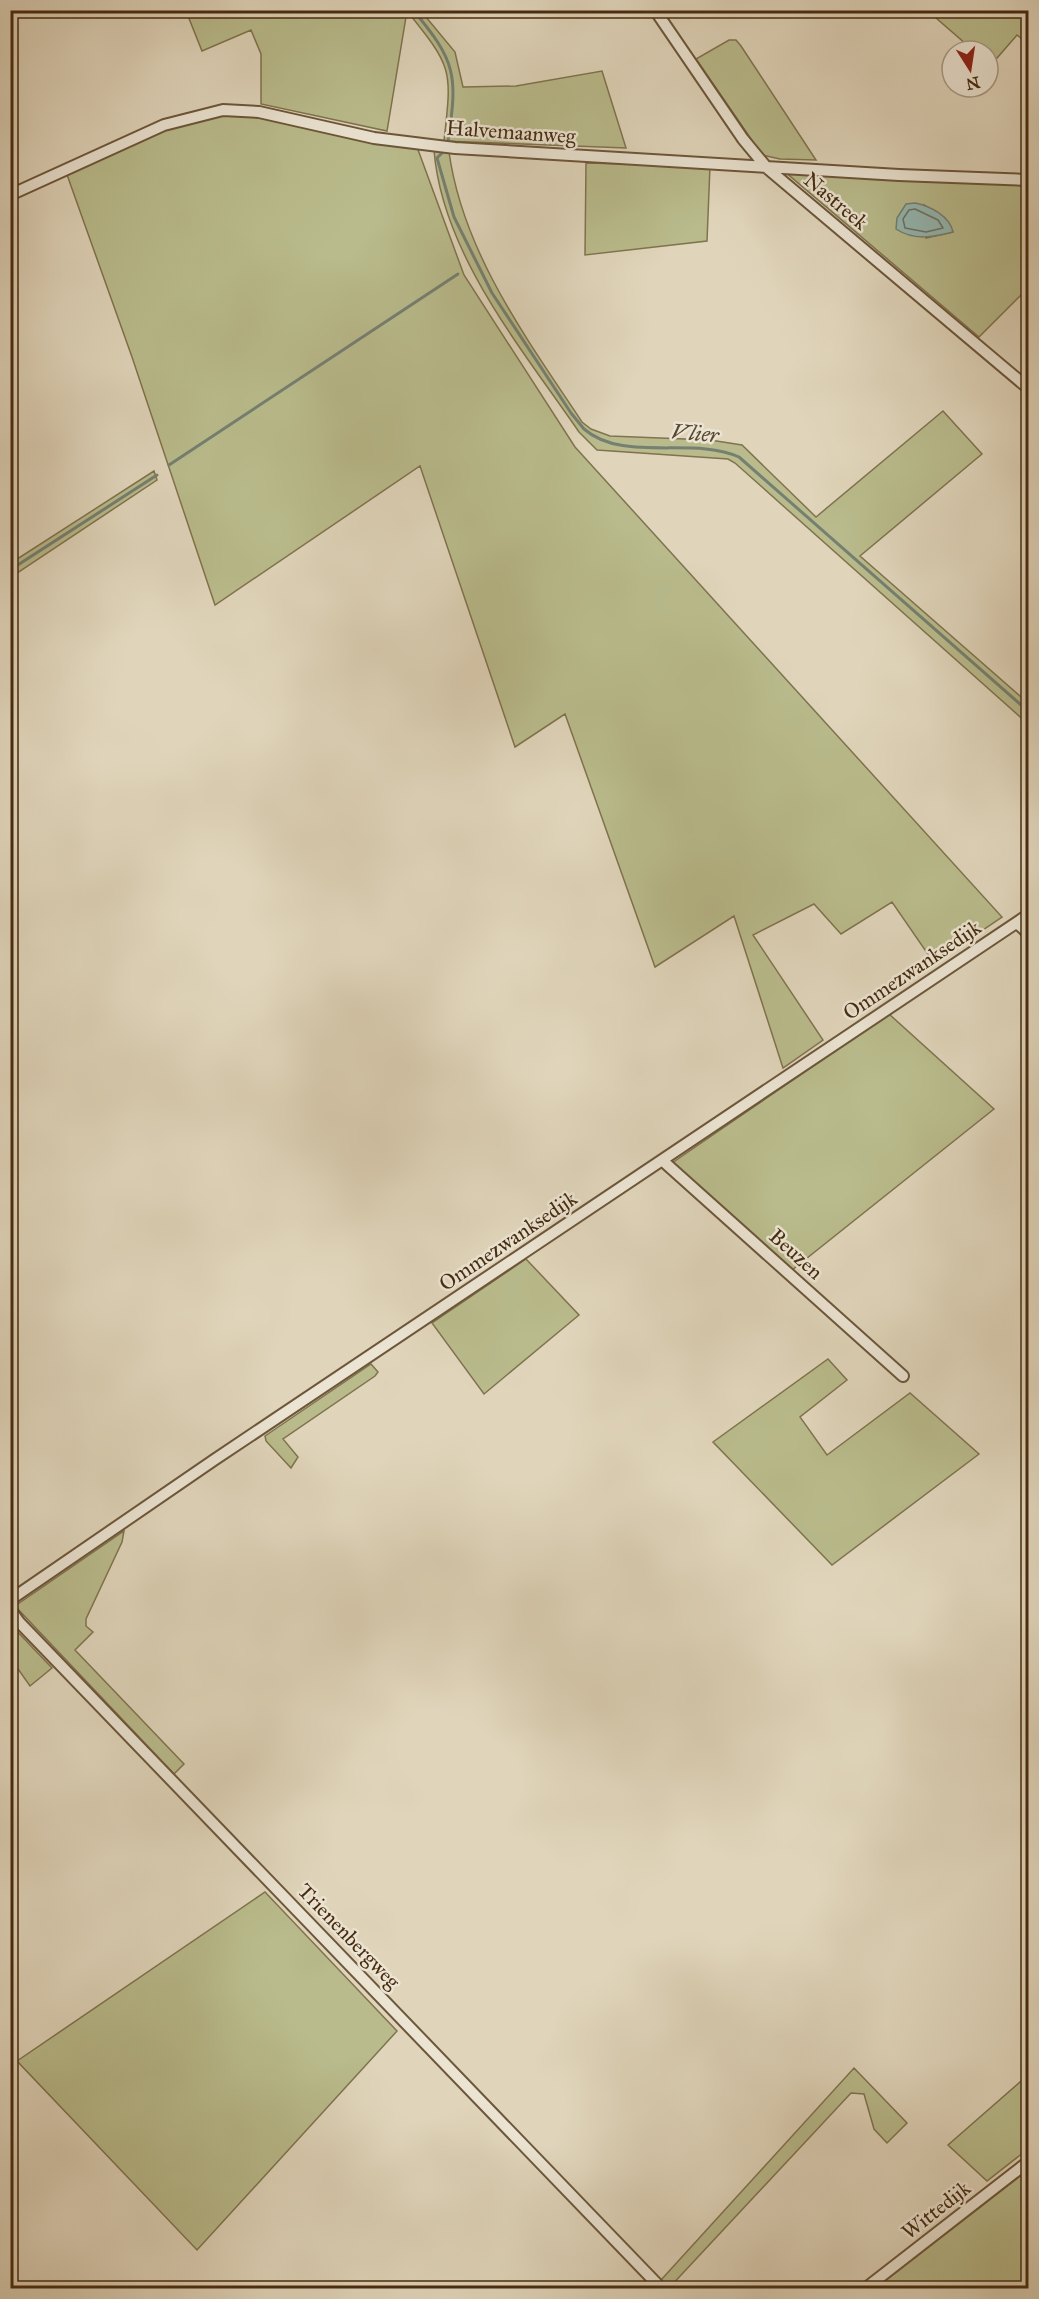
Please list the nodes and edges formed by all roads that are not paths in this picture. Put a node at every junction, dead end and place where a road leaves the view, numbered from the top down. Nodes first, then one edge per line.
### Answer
1 (656, 10) edge
2 (767, 168) junction
3 (1029, 180) edge
4 (10, 195) edge
5 (1029, 388) edge
6 (1029, 915) edge
7 (1017, 923) junction
8 (1029, 933) edge
9 (663, 1161) junction
10 (903, 1376) dead end
11 (10, 1600) edge
12 (10, 1609) edge
13 (1029, 2162) edge
14 (661, 2289) edge
15 (866, 2289) edge

1 - 2 street, Nastreek
2 - 3 street, Halvemaanweg
2 - 4 street, Halvemaanweg
2 - 5 street, Nastreek
6 - 7 street, Ommezwanksedijk
7 - 8 street
7 - 9 street, Ommezwanksedijk
9 - 10 street, Beuzen
9 - 11 street, Ommezwanksedijk
12 - 14 street, Trienenbergweg
13 - 15 street, Wittedijk

